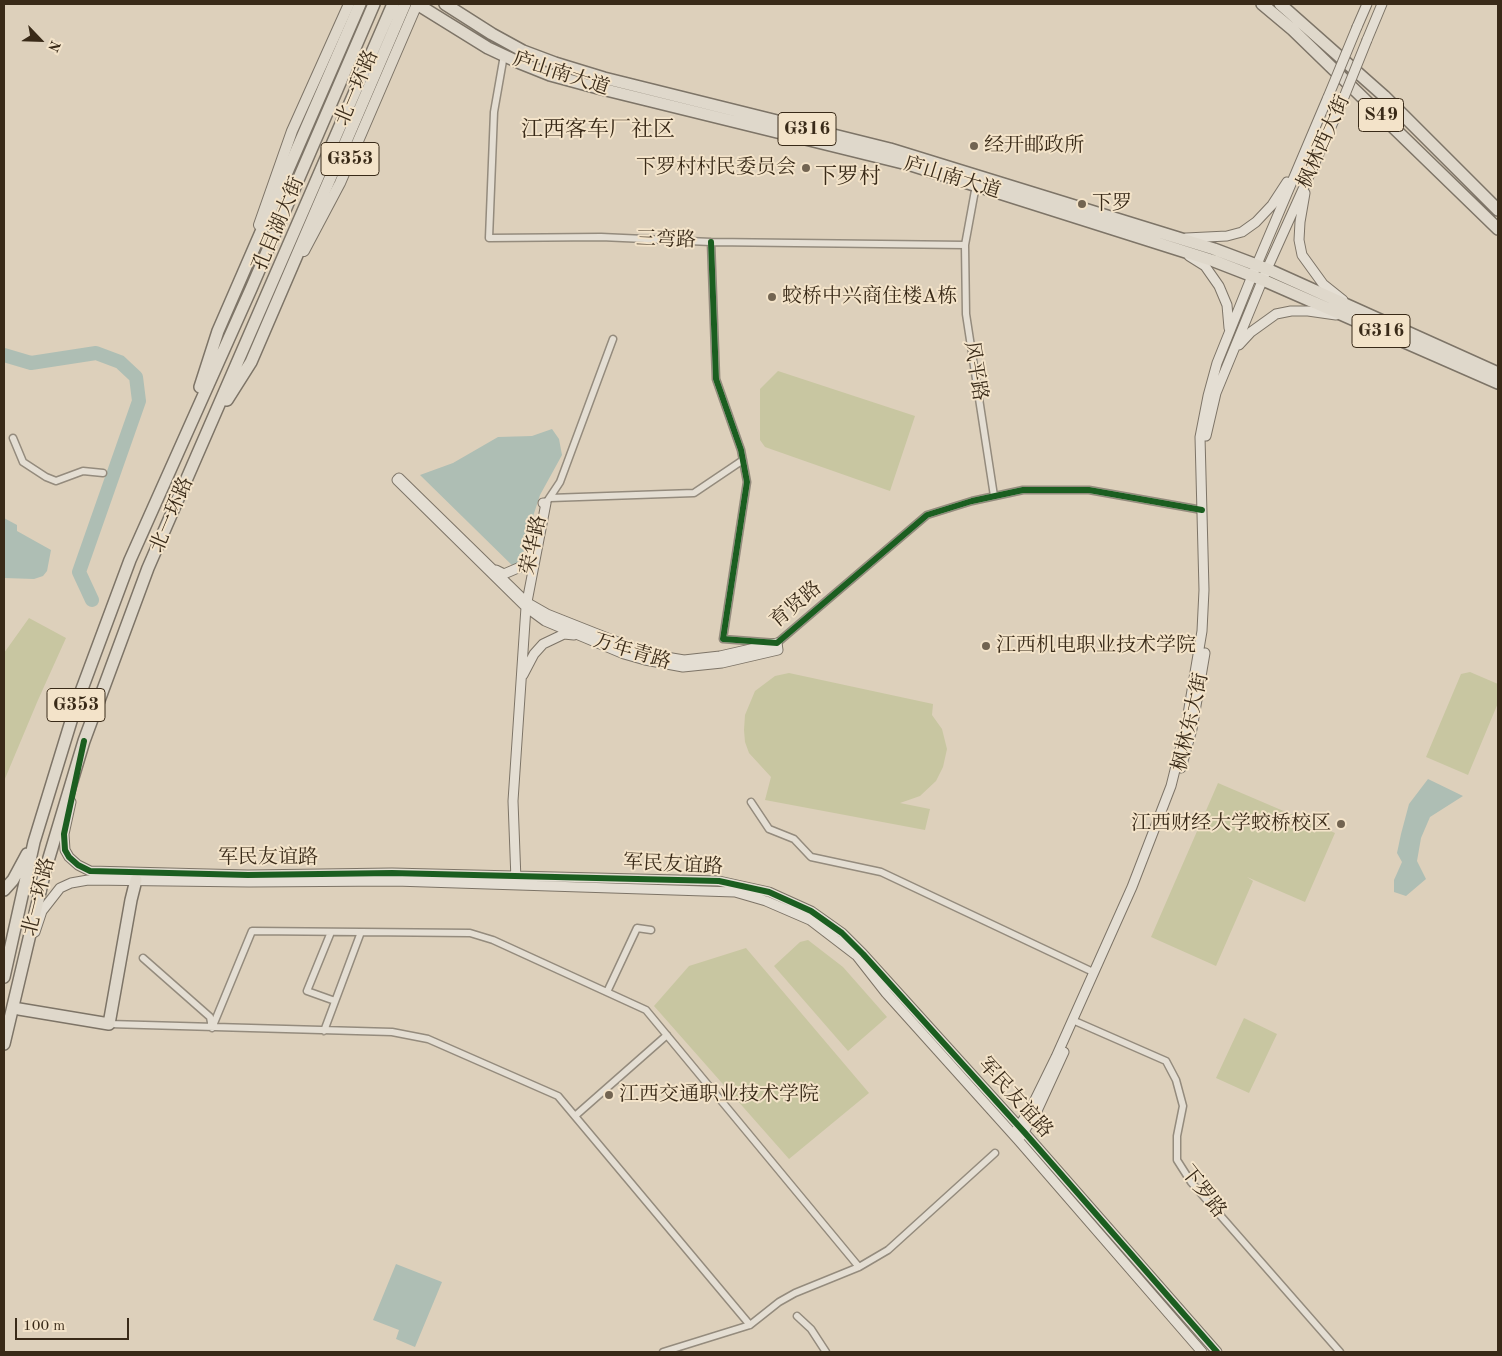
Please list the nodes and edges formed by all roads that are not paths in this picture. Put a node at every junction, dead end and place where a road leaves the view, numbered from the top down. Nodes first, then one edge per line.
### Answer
1 (349, 4) edge
2 (360, 4) edge
3 (374, 4) edge
4 (393, 4) edge
5 (405, 4) edge
6 (417, 4) edge
7 (445, 4) edge
8 (1262, 4) edge
9 (1280, 4) edge
10 (1367, 4) edge
11 (1382, 4) edge
12 (504, 55) junction
13 (356, 103) junction
14 (1305, 151) junction
15 (1308, 179) junction
16 (976, 185) junction
17 (1498, 210) edge
18 (1498, 229) edge
19 (711, 242) junction
20 (1177, 243) junction
21 (965, 245) junction
22 (1260, 272) junction
23 (240, 278) junction
24 (273, 310) junction
25 (1349, 312) junction
26 (1229, 332) junction
27 (614, 339) dead end
28 (1234, 351) junction
29 (1498, 373) edge
30 (1498, 382) edge
31 (208, 431) junction
32 (13, 438) dead end
33 (182, 444) junction
34 (743, 460) junction
35 (103, 473) dead end
36 (994, 496) junction
37 (548, 501) junction
38 (1202, 510) junction
39 (533, 550) junction
40 (491, 568) junction
41 (524, 603) junction
42 (579, 635) junction
43 (778, 643) junction
44 (521, 679) junction
45 (84, 740) junction
46 (751, 802) dead end
47 (34, 842) junction
48 (138, 876) junction
49 (514, 880) junction
50 (4, 890) edge
51 (650, 930) dead end
52 (331, 932) junction
53 (361, 932) junction
54 (143, 958) dead end
55 (1093, 972) junction
56 (4, 977) edge
57 (17, 987) junction
58 (607, 992) junction
59 (335, 1001) junction
60 (19, 1009) dead end
61 (1077, 1022) junction
62 (109, 1024) junction
63 (212, 1028) junction
64 (324, 1031) junction
65 (667, 1035) junction
66 (4, 1044) edge
67 (575, 1116) junction
68 (1021, 1129) junction
69 (1016, 1138) junction
70 (996, 1153) dead end
71 (859, 1267) junction
72 (797, 1316) dead end
73 (750, 1324) junction
74 (663, 1352) edge
75 (826, 1352) edge
76 (1202, 1352) edge
77 (1217, 1352) edge
78 (1340, 1352) edge

1 - 23 main road, G353
2 - 23 highway
3 - 33 highway, 孔目湖大街
4 - 13 highway, 北一环路
5 - 13 highway
6 - 12 highway, 庐山南大道 / G316
6 - 24 main road, G353
7 - 20 highway, 庐山南大道 / G316
8 - 18 highway, S49
9 - 17 highway, S49
10 - 14 street, 枫林西大街, bridge
11 - 15 street, 枫林西大街, bridge
12 - 16 highway, 庐山南大道 / G316
12 - 19 street, 三弯路
13 - 24 highway
13 - 31 highway, 北一环路
14 - 20 street
14 - 22 street, 枫林西大街
15 - 22 street, 枫林西大街
15 - 25 street
16 - 20 highway, 庐山南大道 / G316
16 - 21 street
19 - 21 street, 三弯路
19 - 34 street, 育贤路
20 - 22 highway, 庐山南大道 / G316
20 - 26 street
21 - 36 street, 风平路
22 - 25 highway, G316
22 - 26 street, 枫林东大街
22 - 28 street, 枫林东大街
23 - 33 highway, G353
24 - 31 highway, G353
25 - 28 street
25 - 29 highway, G316
25 - 30 highway, G316
26 - 38 street, 枫林东大街
27 - 37 street
28 - 61 street, 枫林东大街
31 - 45 highway, 北一环路 / G353
32 - 35 street
33 - 47 highway, 北一环路 / G353
34 - 37 street
34 - 43 street, 育贤路
36 - 38 street, 育贤路
36 - 43 street, 育贤路
37 - 39 street, 荣华路
37 - 41 street, 荣华路
38 - 55 street, 枫林东大街
39 - 40 street
39 - 41 street, 荣华路
40 - 41 street, 万年青路
40 - 41 street, 万年青路
41 - 42 street, 万年青路
41 - 43 street, 万年青路
41 - 44 street, 荣华路
41 - 49 street, 荣华路
42 - 43 street, 万年青路
42 - 44 street
44 - 49 street, 荣华路
45 - 48 street
45 - 57 highway, 北一环路 / G353
46 - 55 street
47 - 50 highway
47 - 56 highway, 北一环路 / G353
48 - 49 street, 军民友谊路
48 - 57 street
48 - 62 highway
49 - 68 street, 军民友谊路
49 - 69 street, 军民友谊路
51 - 58 street
52 - 53 street
52 - 59 street
52 - 63 street
53 - 58 street
53 - 59 street
54 - 63 street
55 - 68 street, 枫林东大街
57 - 66 highway, 北一环路 / G353
58 - 65 street
59 - 64 street
60 - 62 highway
61 - 68 street, 枫林东大街
61 - 78 street, 下罗路
62 - 63 street
63 - 64 street
64 - 67 street
65 - 67 street
65 - 71 street
67 - 73 street
68 - 69 street, 枫林东大街
68 - 77 street, 军民友谊路
69 - 76 street, 军民友谊路
70 - 71 street
71 - 73 street
72 - 75 street
73 - 74 street

